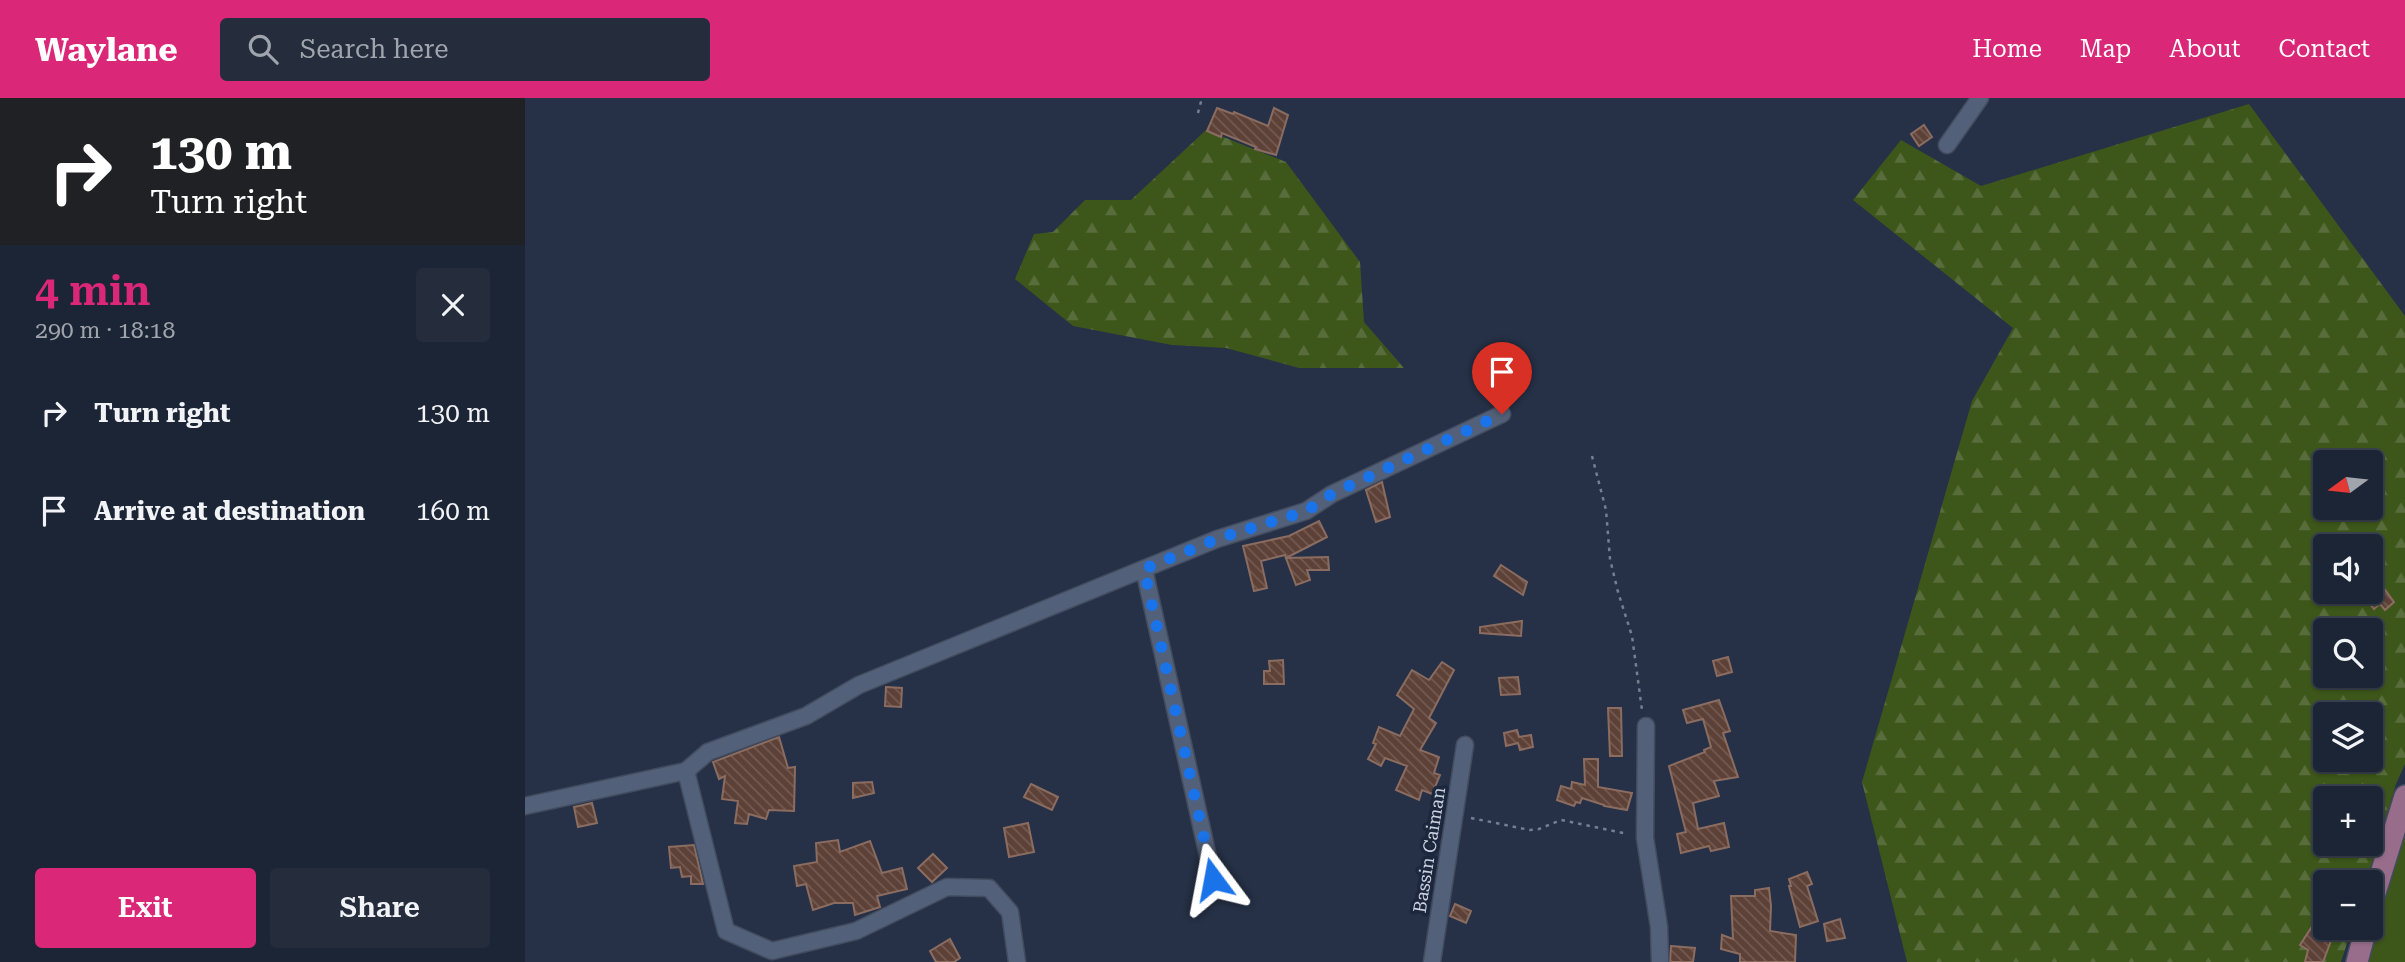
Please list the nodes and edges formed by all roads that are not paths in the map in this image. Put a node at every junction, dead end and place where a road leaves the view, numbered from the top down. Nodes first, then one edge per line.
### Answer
1 (1980, 98) edge
2 (1947, 145) dead end
3 (1502, 414) dead end
4 (1144, 569) junction
5 (1646, 726) road end
6 (1465, 745) dead end
7 (686, 771) junction
8 (2405, 796) edge
9 (525, 806) edge
10 (2382, 870) edge
11 (1213, 879) dead end
12 (2363, 940) edge
13 (1017, 962) edge
14 (1432, 962) edge
15 (1660, 962) edge
16 (2357, 962) edge

1 - 2 street
3 - 4 street
4 - 7 street
4 - 11 street
5 - 15 street
6 - 14 street, Bassin Caiman
7 - 9 street
7 - 13 street
8 - 10 main road
12 - 16 main road

